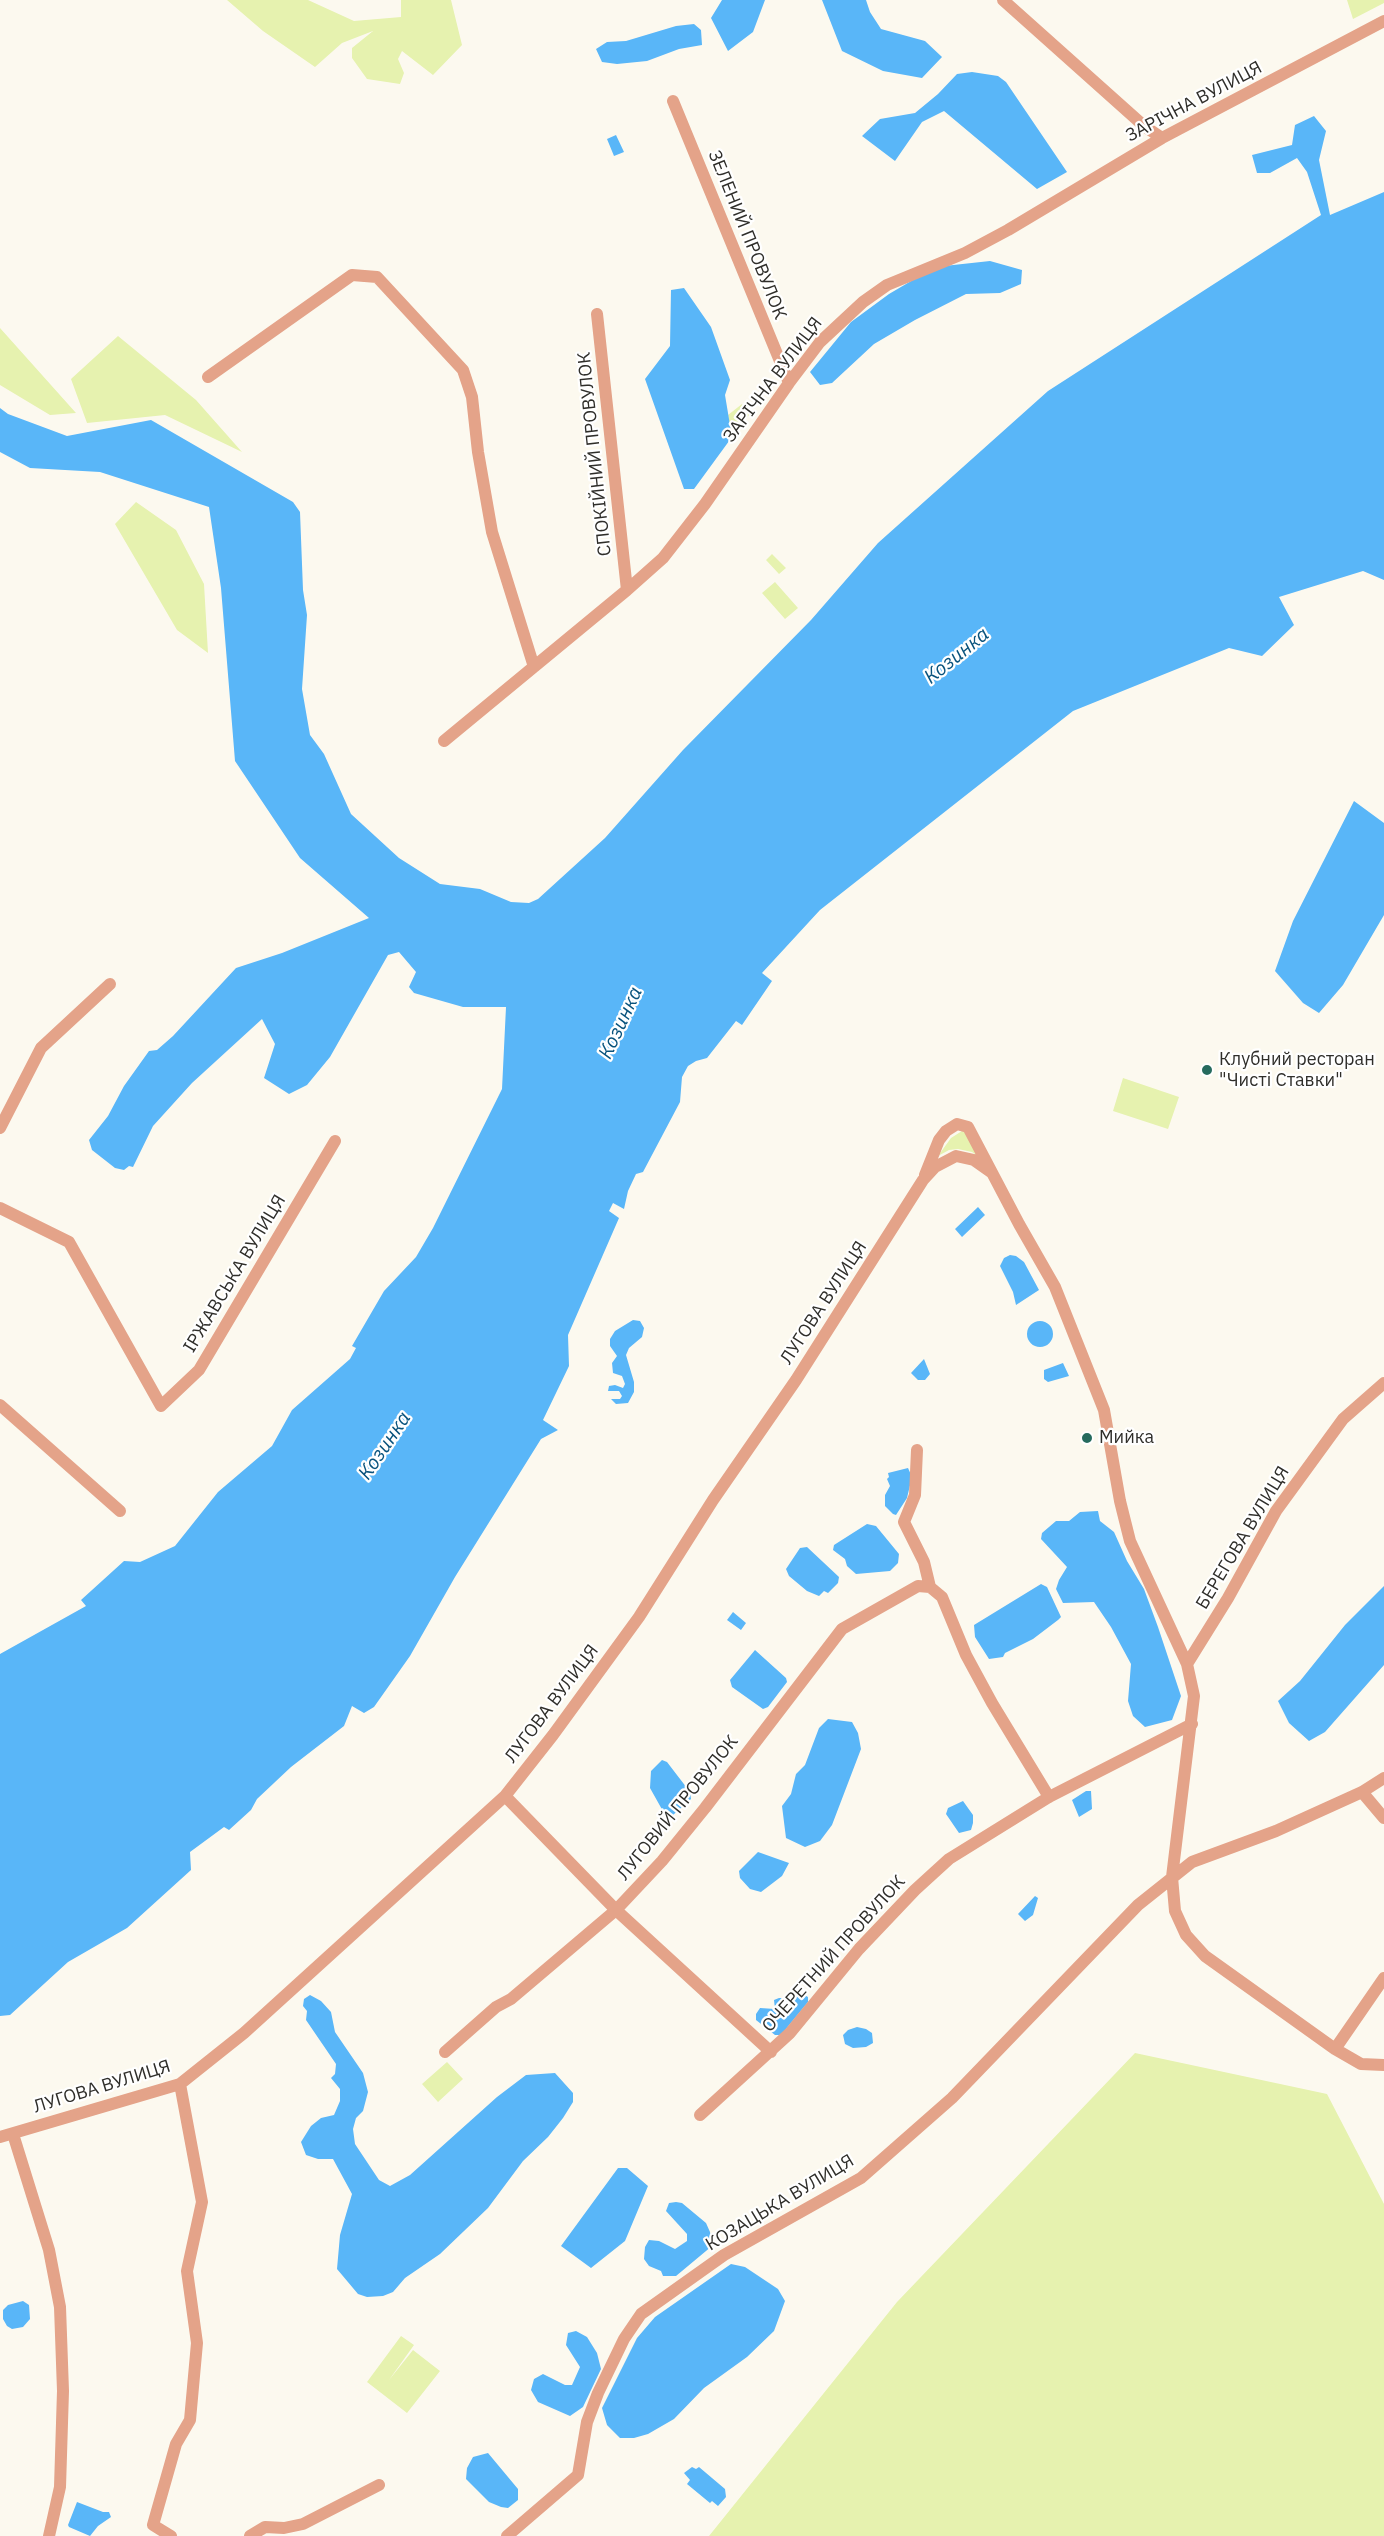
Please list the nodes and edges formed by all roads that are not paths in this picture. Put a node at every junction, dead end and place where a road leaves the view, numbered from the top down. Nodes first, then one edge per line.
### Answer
1 (1003, 0) edge
2 (1384, 21) edge
3 (673, 101) dead end
4 (1162, 138) junction
5 (597, 314) dead end
6 (208, 377) dead end
7 (789, 383) junction
8 (627, 590) junction
9 (534, 668) junction
10 (444, 741) dead end
11 (110, 984) dead end
12 (0, 1128) edge
13 (335, 1141) dead end
14 (991, 1172) junction
15 (923, 1180) junction
16 (0, 1208) edge
17 (1384, 1383) edge
18 (0, 1405) edge
19 (916, 1450) dead end
20 (120, 1511) dead end
21 (930, 1587) junction
22 (1187, 1664) junction
23 (1192, 1724) junction
24 (1384, 1778) edge
25 (1362, 1792) junction
26 (504, 1796) junction
27 (1049, 1797) junction
28 (1384, 1818) edge
29 (1172, 1877) junction
30 (616, 1910) junction
31 (1384, 1978) edge
32 (1335, 2049) junction
33 (445, 2052) dead end
34 (771, 2052) junction
35 (1384, 2065) edge
36 (180, 2084) junction
37 (700, 2115) dead end
38 (13, 2134) junction
39 (0, 2137) edge
40 (379, 2485) dead end
41 (151, 2530) edge
42 (49, 2536) edge
43 (171, 2536) edge
44 (250, 2536) edge
45 (507, 2536) edge

1 - 4 street
2 - 4 street, ЗАРІЧНА ВУЛИЦЯ
3 - 7 street, ЗЕЛЕНИЙ ПРОВУЛОК
4 - 7 street, ЗАРІЧНА ВУЛИЦЯ
5 - 8 street, СПОКІЙНИЙ ПРОВУЛОК
6 - 9 street
7 - 8 street, ЗАРІЧНА ВУЛИЦЯ
8 - 9 street, ЗАРІЧНА ВУЛИЦЯ
9 - 10 street, ЗАРІЧНА ВУЛИЦЯ
11 - 12 street
13 - 16 street, ІРЖАВСЬКА ВУЛИЦЯ
14 - 15 street, ЛУГОВА ВУЛИЦЯ
14 - 15 street
14 - 22 street
15 - 26 street, ЛУГОВА ВУЛИЦЯ
17 - 22 street, БЕРЕГОВА ВУЛИЦЯ
18 - 20 street
19 - 21 street
21 - 27 street
21 - 30 street, ЛУГОВИЙ ПРОВУЛОК
22 - 23 street
23 - 27 street, ОЧЕРЕТНИЙ ПРОВУЛОК
23 - 29 street
24 - 25 street, КОЗАЦЬКА ВУЛИЦЯ
25 - 28 street
25 - 29 street, КОЗАЦЬКА ВУЛИЦЯ
26 - 30 street
26 - 36 street, ЛУГОВА ВУЛИЦЯ
27 - 34 street, ОЧЕРЕТНИЙ ПРОВУЛОК
29 - 32 street
29 - 45 street, КОЗАЦЬКА ВУЛИЦЯ
30 - 33 street, ЛУГОВИЙ ПРОВУЛОК
30 - 34 street
31 - 32 street
32 - 35 street
34 - 37 street, ОЧЕРЕТНИЙ ПРОВУЛОК
36 - 38 street, ЛУГОВА ВУЛИЦЯ
36 - 41 street
38 - 39 street, ЛУГОВА ВУЛИЦЯ
38 - 42 street
40 - 44 street
41 - 43 street

